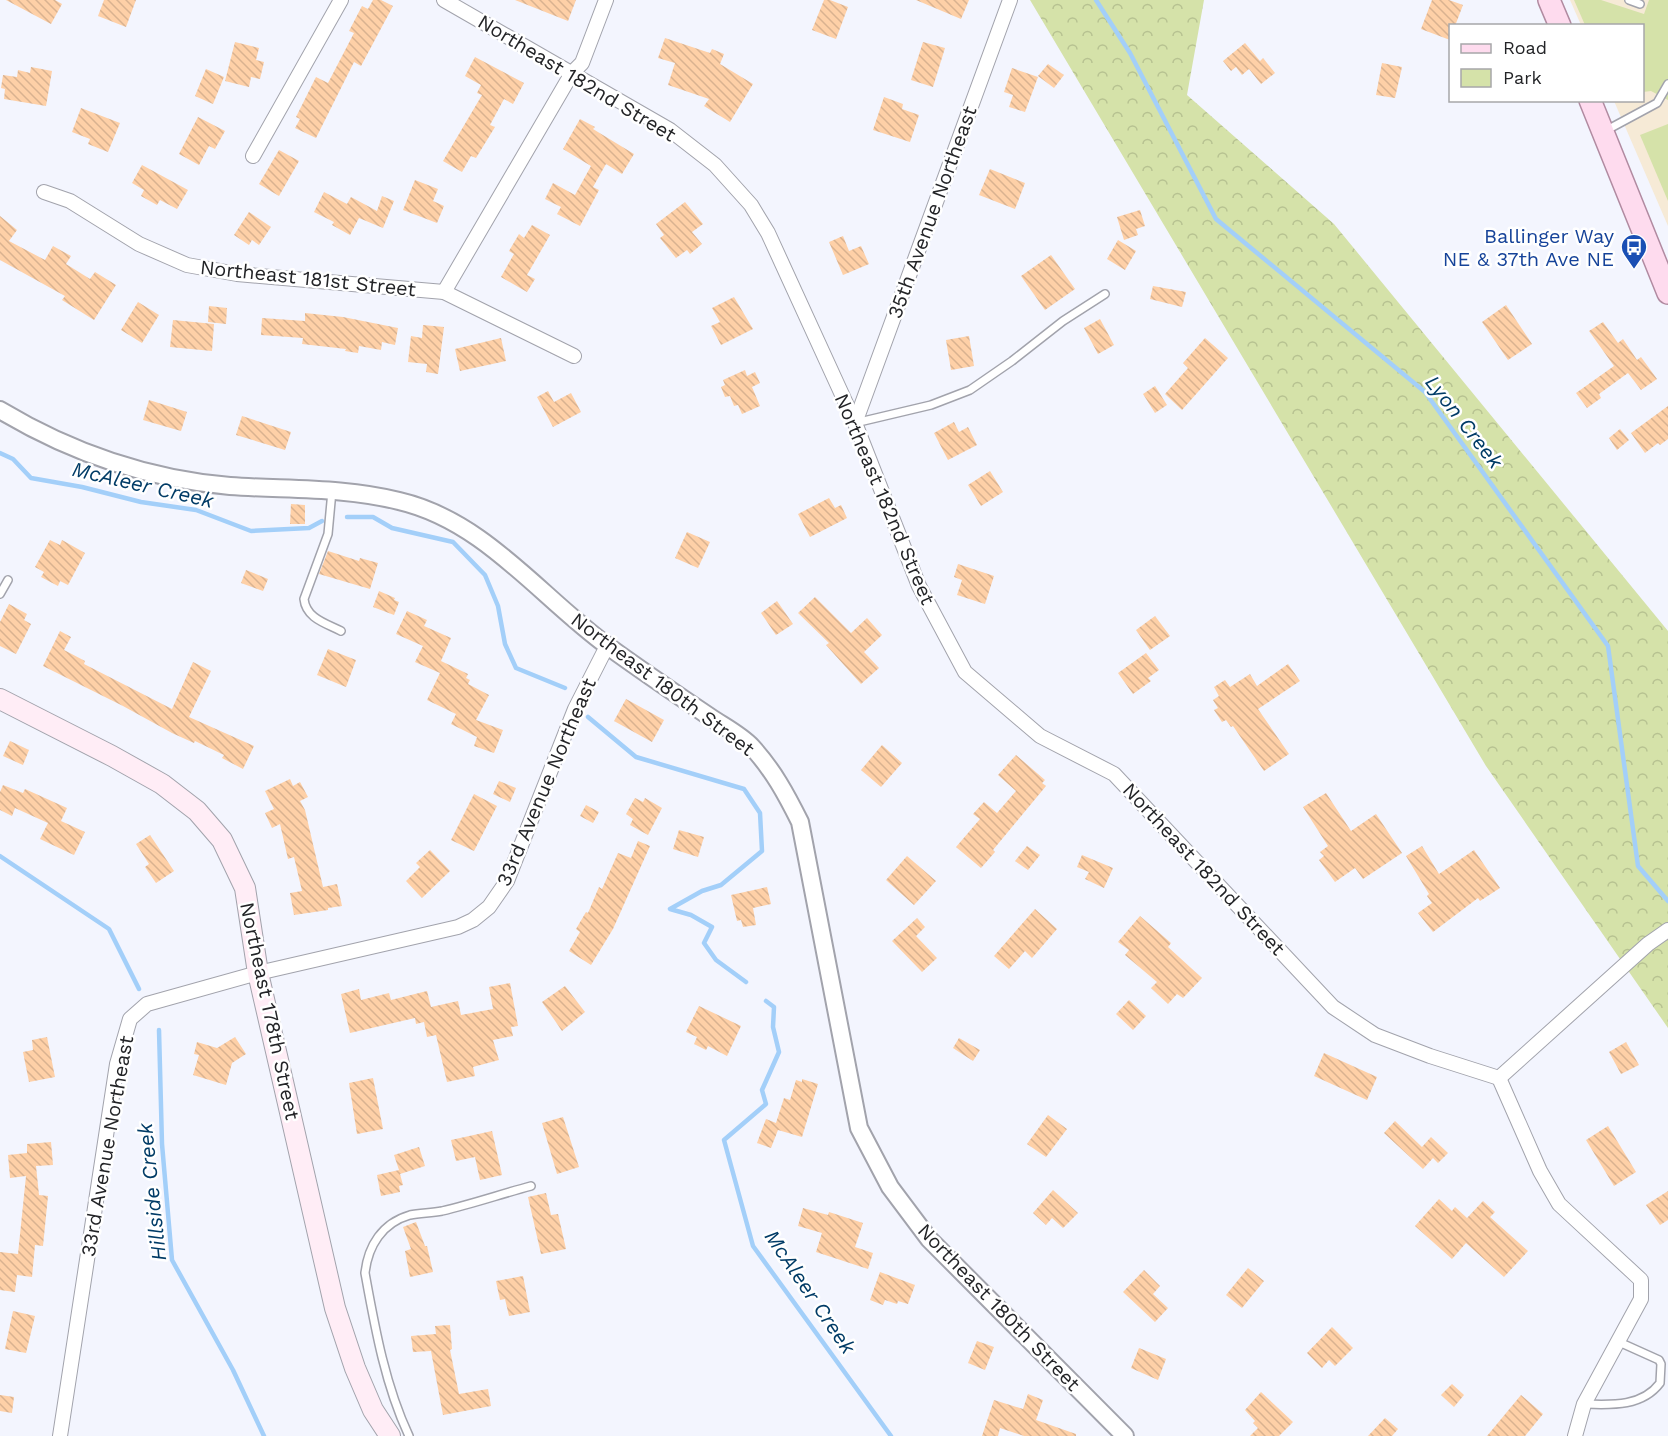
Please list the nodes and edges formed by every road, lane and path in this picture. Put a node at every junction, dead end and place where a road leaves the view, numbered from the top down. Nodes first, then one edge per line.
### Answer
1 (341, 0) edge
2 (444, 0) edge
3 (606, 0) edge
4 (1549, 0) edge
5 (1629, 0) edge
6 (1005, 2) edge
7 (1640, 4) dead end
8 (1559, 24) edge
9 (572, 73) junction
10 (1668, 84) edge
11 (1591, 102) edge
12 (1603, 132) junction
13 (253, 156) dead end
14 (44, 192) dead end
15 (444, 292) junction
16 (1668, 293) edge
17 (1105, 294) dead end
18 (574, 356) dead end
19 (0, 410) edge
20 (855, 423) junction
21 (332, 491) junction
22 (8, 580) dead end
23 (0, 594) edge
24 (341, 631) dead end
25 (607, 646) junction
26 (0, 699) edge
27 (1668, 930) edge
28 (258, 973) junction
29 (1499, 1078) junction
30 (531, 1186) dead end
31 (1619, 1342) junction
32 (1584, 1404) junction
33 (60, 1436) edge
34 (390, 1436) edge
35 (409, 1436) edge
36 (1125, 1436) edge
37 (1575, 1436) edge

1 - 13 street
2 - 9 street, Northeast 182nd Street
3 - 9 street
4 - 8 main road
5 - 7 lane
6 - 20 street, 35th Avenue Northeast
9 - 15 street
9 - 20 street, Northeast 182nd Street
10 - 12 lane
11 - 12 main road
12 - 16 main road
14 - 15 street, Northeast 181st Street
15 - 18 street, Northeast 181st Street
17 - 20 lane
19 - 21 street, Northeast 180th Street
20 - 29 street, Northeast 182nd Street
21 - 24 lane
21 - 25 street, Northeast 180th Street
22 - 23 lane
25 - 28 street, 33rd Avenue Northeast
25 - 36 street, Northeast 180th Street
26 - 28 main road, Northeast 178th Street
27 - 29 street
28 - 33 street, 33rd Avenue Northeast
28 - 34 main road, Northeast 178th Street
29 - 31 street
30 - 35 lane
31 - 32 street
31 - 32 lane
32 - 37 street

